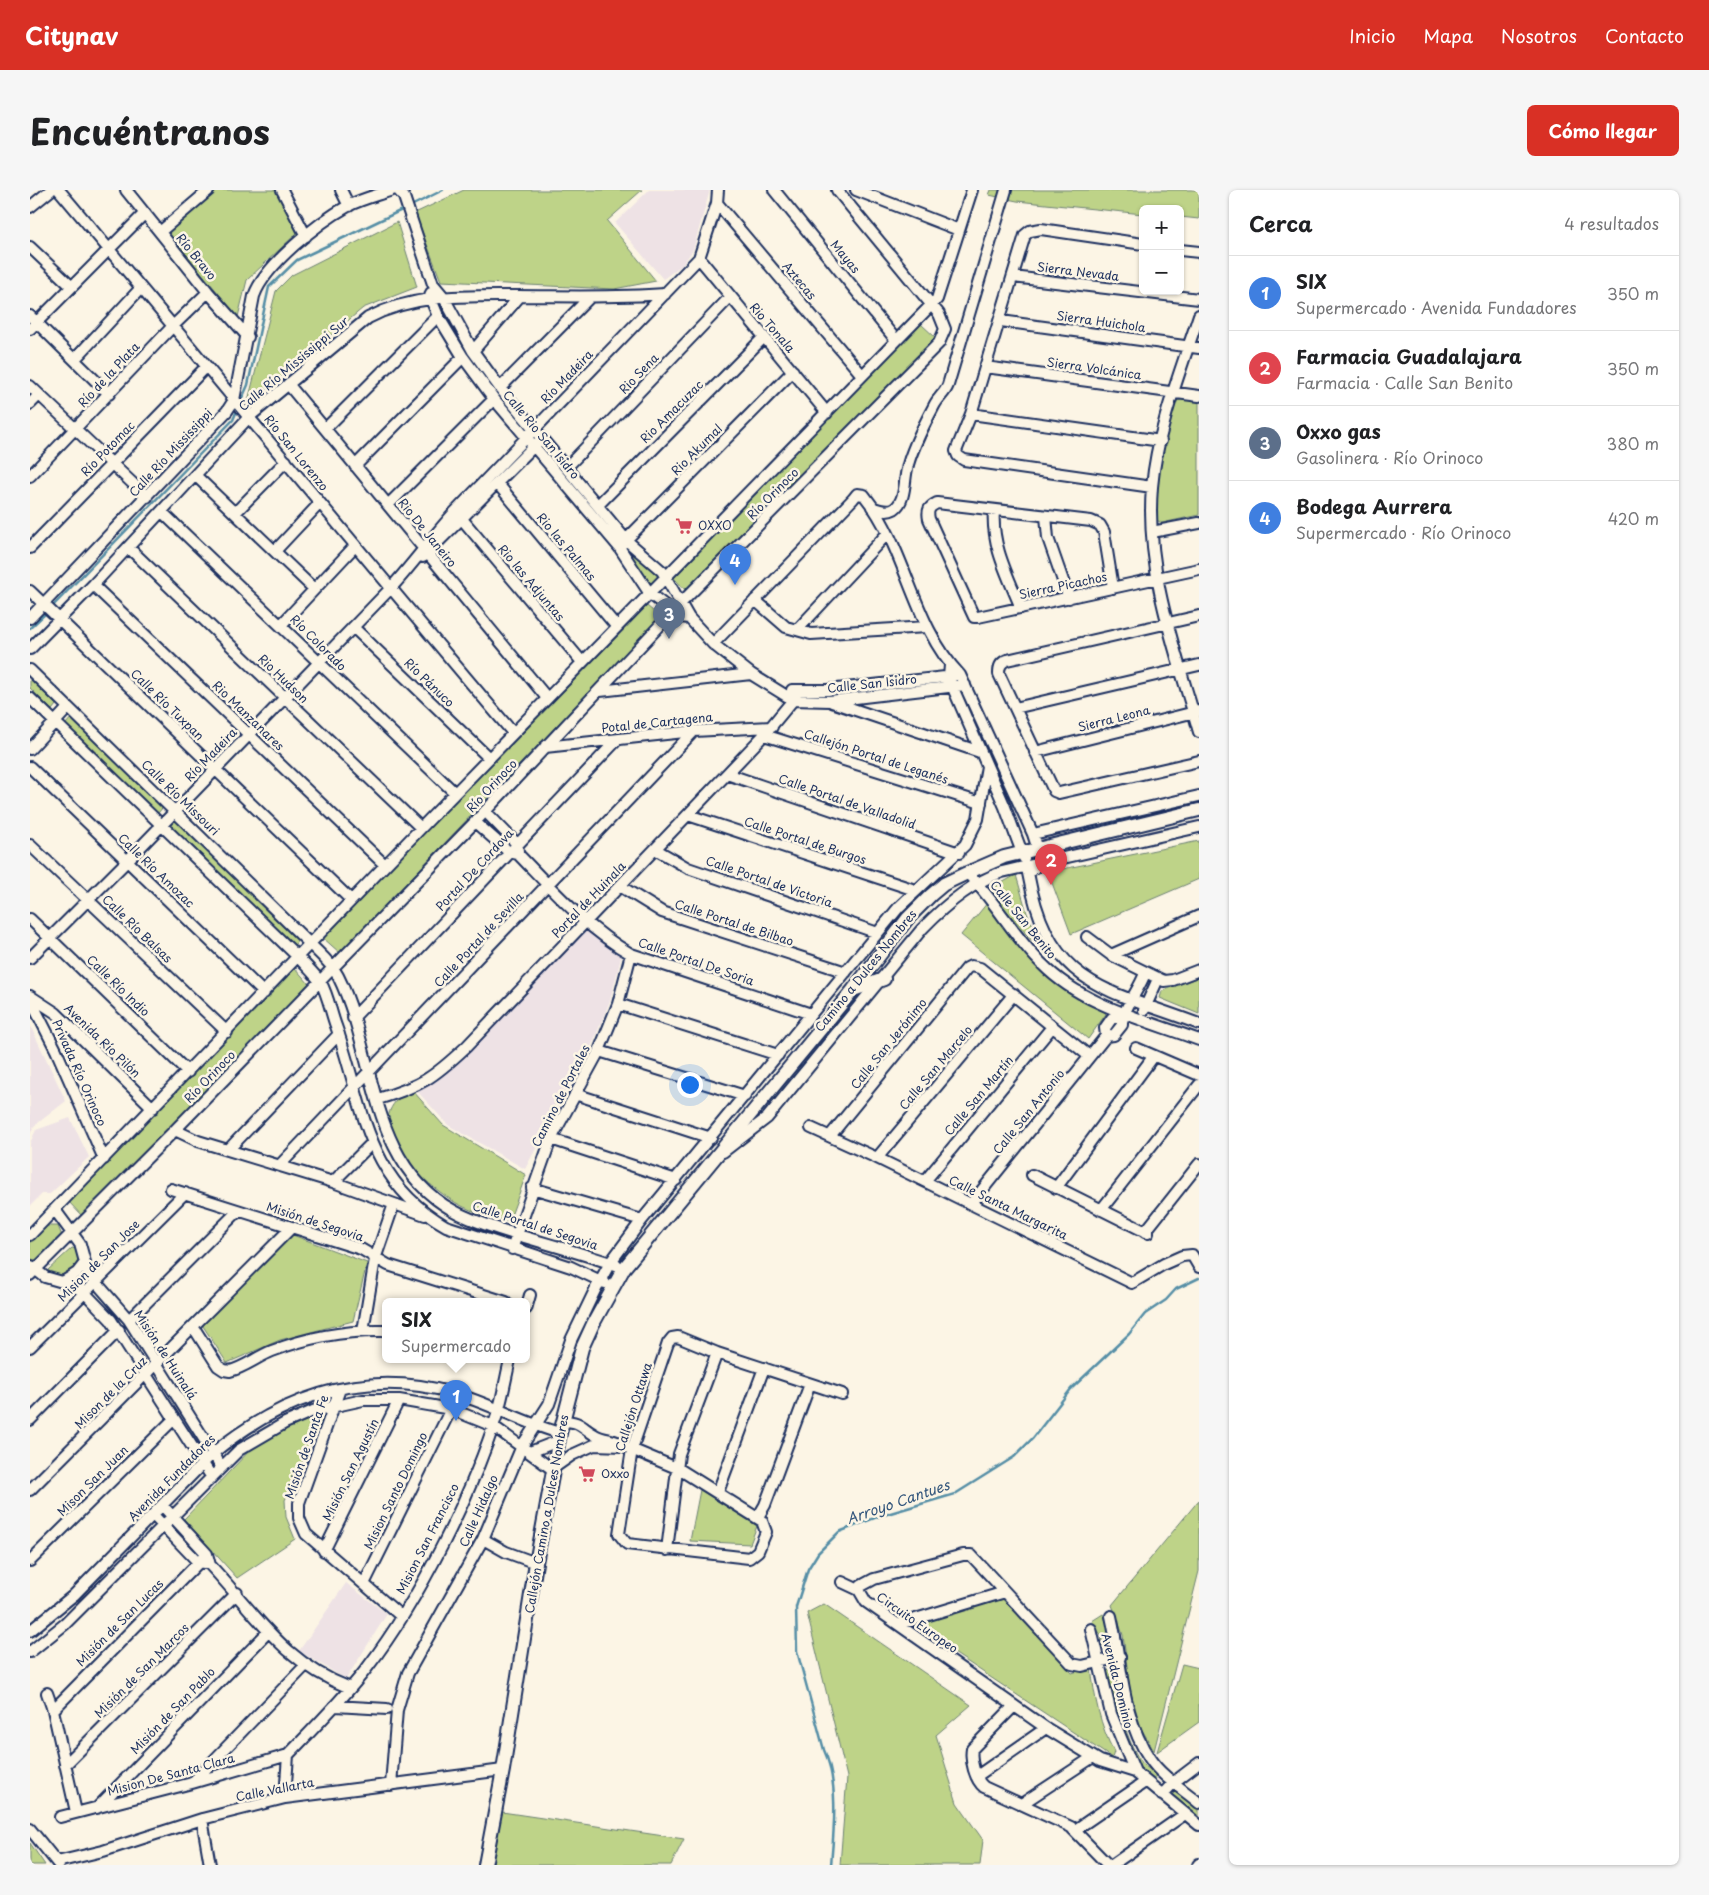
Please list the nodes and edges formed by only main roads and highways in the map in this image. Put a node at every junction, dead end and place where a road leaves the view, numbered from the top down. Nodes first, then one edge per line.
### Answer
1 (1199, 810) edge
2 (884, 978) road end
3 (853, 990) junction
4 (624, 1268) joint
5 (485, 1865) edge

1 - 3 main road, Camino a Dulces Nombres
2 - 3 main road
3 - 4 main road, Camino a Dulces Nombres
4 - 5 main road, Callejón Camino a Dulces Nombres

